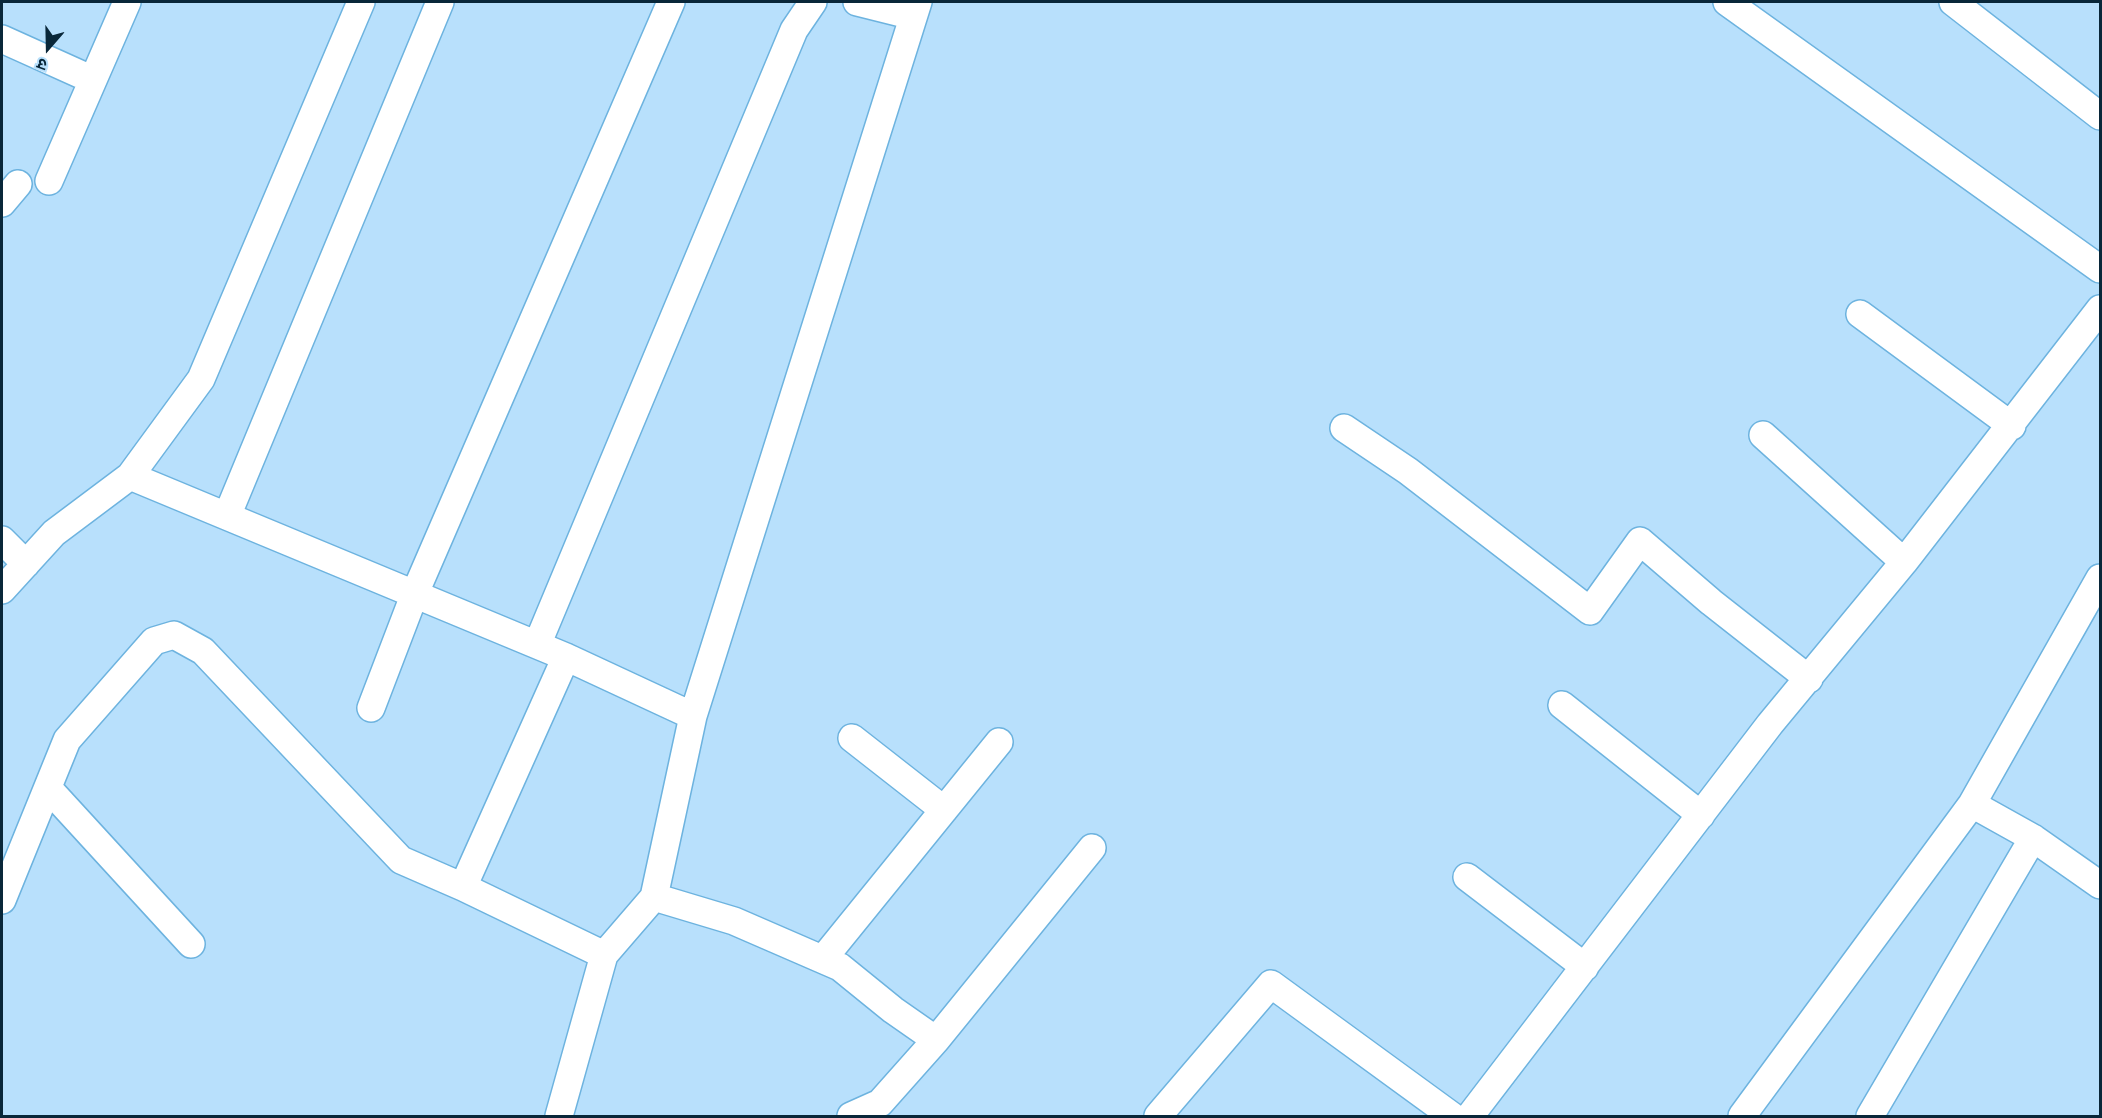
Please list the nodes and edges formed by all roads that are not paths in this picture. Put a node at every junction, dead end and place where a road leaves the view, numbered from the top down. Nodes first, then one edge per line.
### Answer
1 (127, 2) edge
2 (361, 2) edge
3 (440, 2) edge
4 (671, 2) edge
5 (813, 2) edge
6 (856, 2) edge
7 (1727, 2) edge
8 (1953, 2) edge
9 (916, 9) edge
10 (2, 39) edge
11 (93, 80) junction
12 (2100, 116) edge
13 (48, 181) dead end
14 (2100, 269) edge
15 (2100, 309) edge
16 (1860, 314) dead end
17 (2012, 426) junction
18 (1344, 428) dead end
19 (1764, 435) dead end
20 (130, 476) junction
21 (227, 516) junction
22 (2, 540) edge
23 (1905, 562) junction
24 (26, 564) junction
25 (2100, 578) edge
26 (2, 590) edge
27 (415, 593) junction
28 (537, 645) junction
29 (566, 657) junction
30 (1809, 679) junction
31 (1562, 705) dead end
32 (371, 708) dead end
33 (693, 716) junction
34 (852, 738) dead end
35 (999, 742) dead end
36 (48, 788) junction
37 (1972, 804) junction
38 (944, 810) junction
39 (1701, 815) junction
40 (2033, 838) junction
41 (1092, 848) dead end
42 (1467, 877) dead end
43 (2100, 885) edge
44 (463, 887) junction
45 (654, 897) junction
46 (2, 900) edge
47 (191, 944) dead end
48 (604, 955) junction
49 (823, 959) junction
50 (1585, 967) junction
51 (936, 1040) junction
52 (559, 1116) edge
53 (851, 1116) edge
54 (1158, 1116) edge
55 (1452, 1116) edge
56 (1470, 1116) edge
57 (1742, 1116) edge
58 (1870, 1116) edge

1 - 11 street
2 - 20 street
3 - 21 street
4 - 27 street
5 - 28 street
6 - 9 street
7 - 14 street
8 - 12 street
9 - 33 street
10 - 11 street
11 - 13 street
15 - 17 street
16 - 17 street
17 - 23 street
18 - 30 street
19 - 23 street
20 - 21 street
20 - 24 street
21 - 27 street
22 - 24 street
23 - 30 street
24 - 26 street
25 - 37 street
27 - 28 street
27 - 32 street
28 - 29 street
29 - 33 street
29 - 44 street
30 - 39 street
31 - 39 street
33 - 45 street
34 - 38 street
35 - 38 street
36 - 44 street
36 - 46 street
36 - 47 street
37 - 40 street
37 - 57 street
38 - 49 street
39 - 50 street
40 - 43 street
40 - 58 street
41 - 51 street
42 - 50 street
44 - 48 street
45 - 48 street
45 - 49 street
48 - 52 street
49 - 51 street
50 - 56 street
51 - 53 street
54 - 55 street

